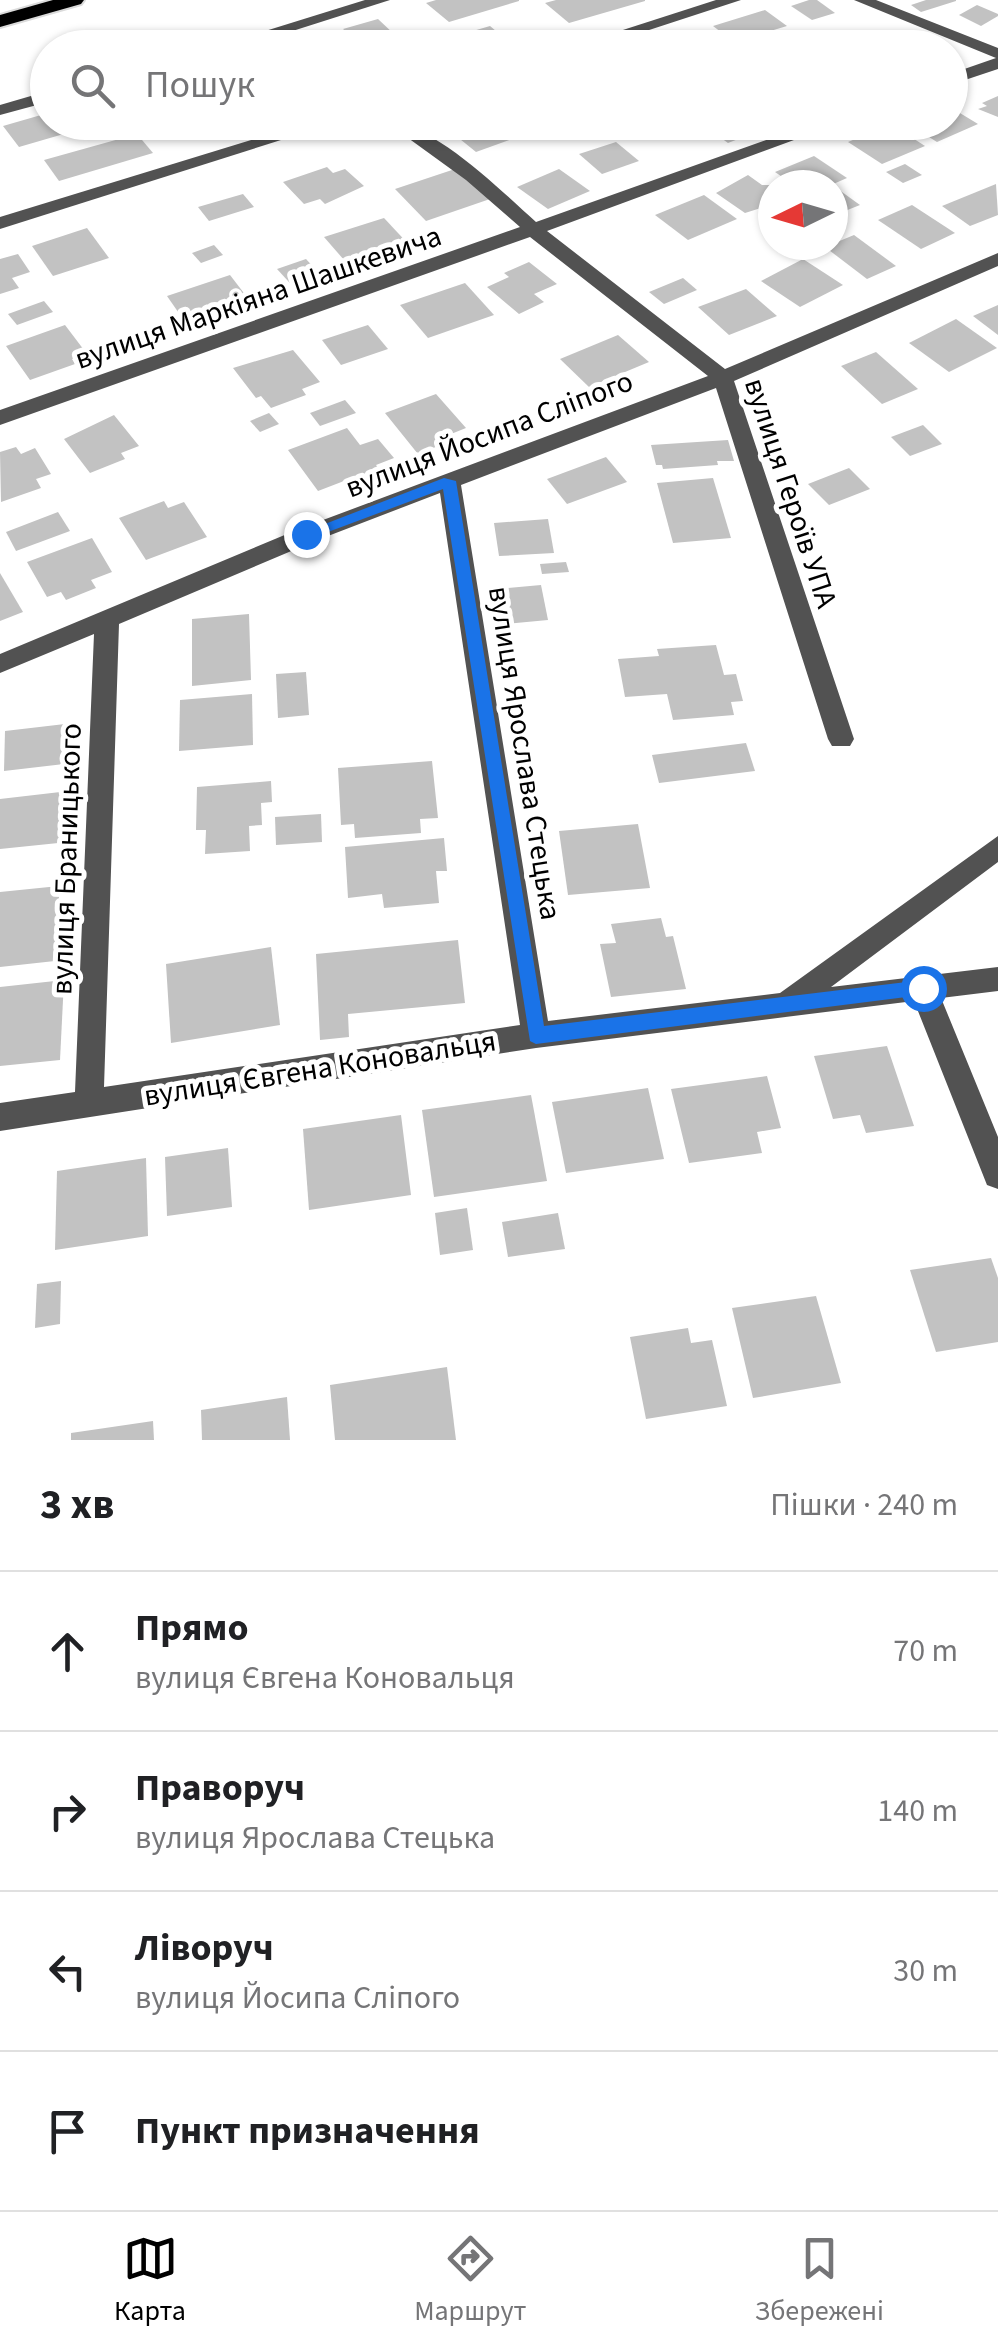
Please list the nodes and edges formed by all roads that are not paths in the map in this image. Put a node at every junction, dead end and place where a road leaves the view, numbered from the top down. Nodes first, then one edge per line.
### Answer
1 (74, 0) edge
2 (382, 0) edge
3 (733, 0) edge
4 (862, 0) edge
5 (0, 21) edge
6 (281, 30) edge
7 (634, 30) edge
8 (938, 30) edge
9 (968, 42) edge
10 (998, 54) edge
11 (998, 63) edge
12 (968, 74) edge
13 (30, 101) edge
14 (0, 110) edge
15 (271, 140) edge
16 (420, 140) edge
17 (786, 140) edge
18 (0, 223) edge
19 (535, 232) junction
20 (998, 259) edge
21 (723, 378) junction
22 (0, 418) edge
23 (449, 481) junction
24 (108, 618) junction
25 (0, 664) edge
26 (840, 739) dead end
27 (998, 848) edge
28 (998, 979) edge
29 (923, 988) junction
30 (784, 1006) junction
31 (536, 1035) junction
32 (89, 1102) junction
33 (0, 1116) edge
34 (998, 1175) edge

1 - 5 highway
2 - 6 street
3 - 7 street
4 - 8 street
9 - 10 street
11 - 12 street
13 - 14 street
15 - 18 street
16 - 19 street, вулиця Героїв УПА
17 - 19 street, вулиця Маркіяна Шашкевича
19 - 21 street, вулиця Героїв УПА
19 - 22 street, вулиця Маркіяна Шашкевича
20 - 21 street, вулиця Йосипа Сліпого
21 - 23 street, вулиця Йосипа Сліпого
21 - 26 street, вулиця Героїв УПА
23 - 24 street, вулиця Йосипа Сліпого
23 - 31 street, вулиця Ярослава Стецька
24 - 25 street, вулиця Йосипа Сліпого
24 - 32 street, вулиця Браницького
27 - 30 street
28 - 29 street, вулиця Євгена Коновальця
29 - 30 street, вулиця Євгена Коновальця
29 - 34 street
30 - 31 street, вулиця Євгена Коновальця
31 - 32 street, вулиця Євгена Коновальця
32 - 33 street, вулиця Євгена Коновальця

